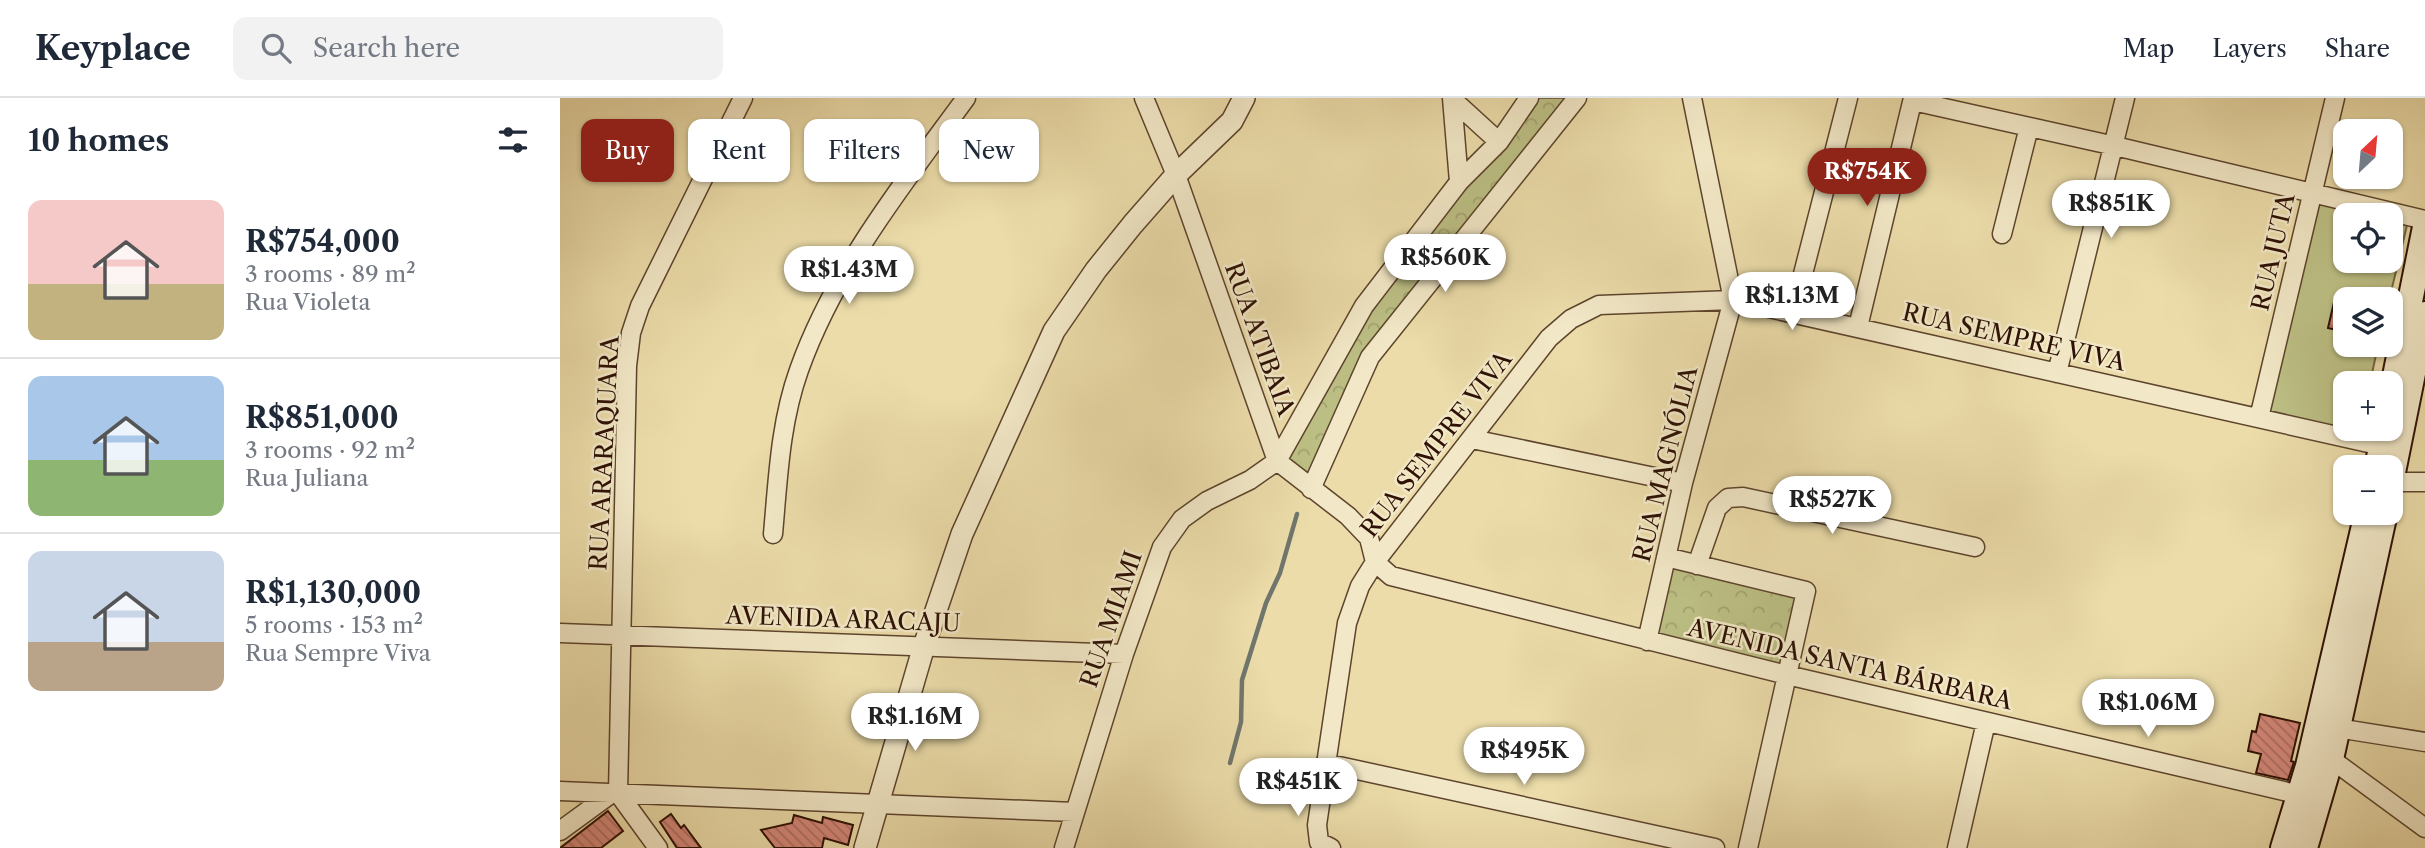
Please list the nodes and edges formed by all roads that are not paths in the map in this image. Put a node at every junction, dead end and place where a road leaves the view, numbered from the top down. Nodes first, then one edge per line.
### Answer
1 (743, 98) edge
2 (966, 98) edge
3 (1144, 98) edge
4 (1244, 98) edge
5 (1529, 98) edge
6 (1577, 98) edge
7 (1692, 98) edge
8 (1848, 98) edge
9 (2125, 98) edge
10 (2335, 98) edge
11 (1452, 99) edge
12 (1913, 100) edge
13 (2029, 127) junction
14 (1499, 142) junction
15 (2115, 146) junction
16 (1176, 175) junction
17 (1459, 182) junction
18 (2312, 192) junction
19 (2425, 220) edge
20 (2425, 228) edge
21 (2002, 234) dead end
22 (1733, 300) junction
23 (1793, 313) junction
24 (2424, 326) edge
25 (1858, 327) junction
26 (2396, 371) edge
27 (2057, 373) junction
28 (2259, 418) junction
29 (1472, 439) junction
30 (2357, 455) edge
31 (2389, 455) edge
32 (1277, 461) junction
33 (2403, 473) edge
34 (2425, 482) edge
35 (1683, 483) junction
36 (1311, 489) junction
37 (2365, 525) edge
38 (2382, 525) edge
39 (774, 534) dead end
40 (1975, 547) dead end
41 (1666, 556) junction
42 (1375, 562) junction
43 (1697, 565) junction
44 (560, 633) edge
45 (621, 635) junction
46 (1647, 640) junction
47 (924, 646) junction
48 (1124, 654) junction
49 (1787, 675) junction
50 (1986, 722) junction
51 (2337, 729) junction
52 (2425, 742) edge
53 (2331, 759) junction
54 (1325, 763) junction
55 (560, 791) edge
56 (615, 793) junction
57 (2310, 797) junction
58 (878, 803) junction
59 (1074, 812) junction
60 (2425, 828) edge
61 (560, 831) edge
62 (658, 848) edge
63 (865, 848) edge
64 (1064, 848) edge
65 (1331, 848) edge
66 (1715, 848) edge
67 (1748, 848) edge
68 (1957, 848) edge
69 (2283, 848) edge
70 (2305, 848) edge

1 - 45 street, RUA ARARAQUARA
2 - 39 street
3 - 16 street, RUA ATIBAIA
4 - 16 street
5 - 14 street
6 - 36 street
7 - 22 street
8 - 23 street
9 - 15 street
10 - 18 street, RUA JUTA
11 - 14 street
11 - 17 street
12 - 13 street
12 - 25 street
13 - 15 street
13 - 21 street
14 - 17 street
15 - 18 street
15 - 27 street
16 - 32 street, RUA ATIBAIA
16 - 47 street
17 - 32 street
18 - 19 street
18 - 28 street, RUA JUTA
20 - 26 main road
22 - 23 street, RUA SEMPRE VIVA
22 - 29 street, RUA SEMPRE VIVA
22 - 35 street, RUA MAGNÓLIA
23 - 25 street, RUA SEMPRE VIVA
24 - 31 main road
25 - 27 street, RUA SEMPRE VIVA
27 - 28 street, RUA SEMPRE VIVA
28 - 30 street, RUA SEMPRE VIVA
29 - 35 street
29 - 42 street, RUA SEMPRE VIVA
32 - 36 street
32 - 48 street, RUA MIAMI
33 - 34 street, RUA SEMPRE VIVA
35 - 41 street, RUA MAGNÓLIA
36 - 42 street
37 - 57 main road
38 - 51 main road
40 - 43 street
41 - 43 street
41 - 46 street, RUA MAGNÓLIA
42 - 46 street, AVENIDA SANTA BÁRBARA
42 - 54 street, RUA SEMPRE VIVA
43 - 49 street
44 - 45 street, AVENIDA ARACAJU
45 - 47 street, AVENIDA ARACAJU
45 - 56 street, RUA ARARAQUARA
46 - 49 street, AVENIDA SANTA BÁRBARA
47 - 48 street, AVENIDA ARACAJU
47 - 58 street
48 - 59 street, RUA MIAMI
49 - 50 street, AVENIDA SANTA BÁRBARA
49 - 67 street
50 - 57 street, AVENIDA SANTA BÁRBARA
50 - 68 street
51 - 52 street
51 - 53 main road
53 - 57 main road
53 - 60 street
54 - 65 street, RUA SEMPRE VIVA
54 - 66 street
55 - 56 street
56 - 58 street
56 - 61 street
56 - 62 street
57 - 69 main road
57 - 70 main road
58 - 59 street
58 - 63 street
59 - 64 street, RUA MIAMI

